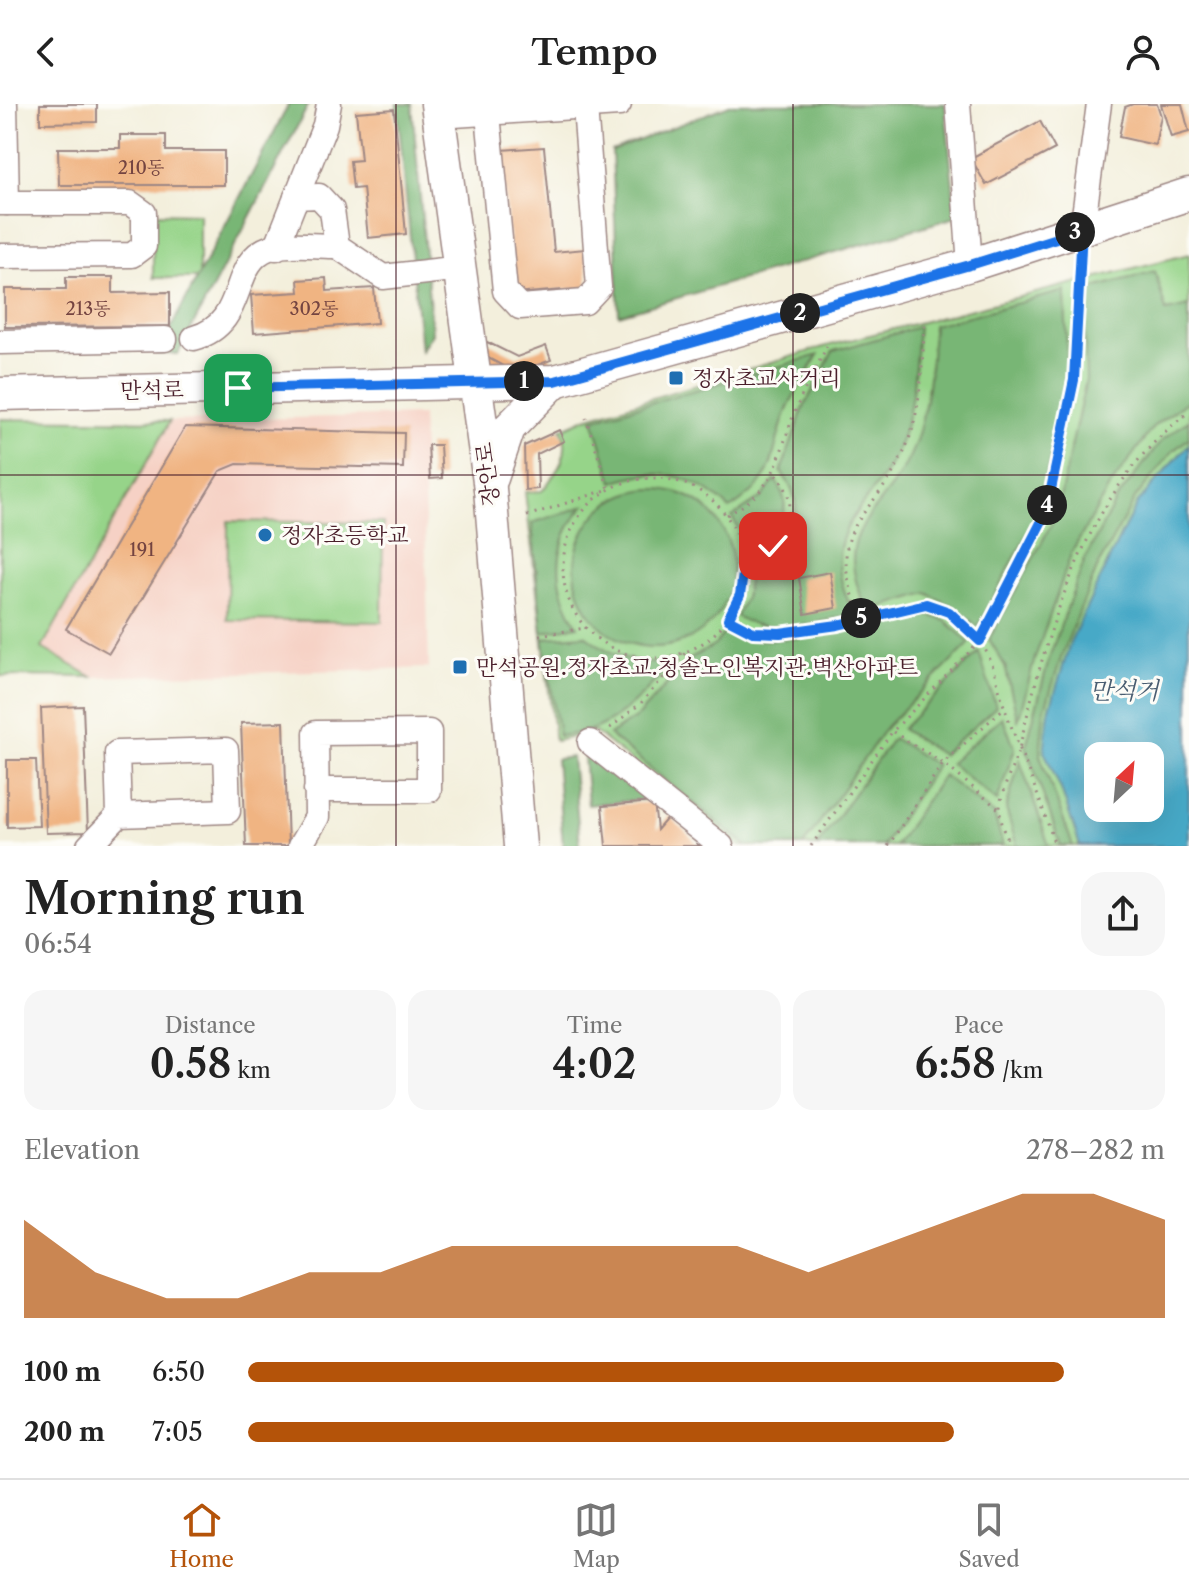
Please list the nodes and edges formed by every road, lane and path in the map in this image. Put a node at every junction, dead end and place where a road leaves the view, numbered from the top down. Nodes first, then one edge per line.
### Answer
1 (5, 104) edge
2 (329, 104) edge
3 (619, 104) edge
4 (958, 104) edge
5 (1099, 104) edge
6 (585, 107) junction
7 (438, 110) edge
8 (503, 110) edge
9 (1189, 194) edge
10 (296, 197) junction
11 (3, 203) edge
12 (1082, 230) junction
13 (337, 246) junction
14 (276, 248) junction
15 (0, 256) edge
16 (970, 265) junction
17 (461, 268) junction
18 (925, 320) dead end
19 (194, 338) dead end
20 (165, 339) dead end
21 (0, 342) edge
22 (827, 346) dead end
23 (555, 381) junction
24 (475, 382) junction
25 (0, 394) edge
26 (1189, 412) edge
27 (586, 418) dead end
28 (774, 473) junction
29 (490, 489) junction
30 (609, 489) junction
31 (727, 515) junction
32 (527, 516) dead end
33 (744, 567) junction
34 (862, 618) junction
35 (728, 619) junction
36 (586, 628) junction
37 (539, 635) dead end
38 (980, 641) junction
39 (686, 652) junction
40 (1004, 708) junction
41 (892, 732) junction
42 (590, 742) joint
43 (1020, 747) junction
44 (943, 763) junction
45 (316, 790) junction
46 (1000, 810) junction
47 (119, 815) junction
48 (89, 846) edge
49 (300, 846) edge
50 (520, 846) edge
51 (721, 846) edge
52 (811, 846) edge
53 (888, 846) edge
54 (1010, 846) edge
55 (1055, 846) edge

1 - 11 street
2 - 10 street
3 - 6 street
4 - 16 street
5 - 12 street
6 - 8 street
6 - 8 street
7 - 8 street
7 - 17 main road, 장안로
9 - 12 main road, 만석로
10 - 13 street
10 - 14 street
11 - 15 street
12 - 16 main road, 만석로
12 - 38 path
13 - 14 street
13 - 17 street
14 - 19 street
16 - 23 main road, 만석로
17 - 24 main road, 장안로
18 - 34 path
20 - 21 street
22 - 28 path
23 - 24 main road, 만석로
23 - 29 main road
24 - 25 main road, 만석로
24 - 29 main road, 장안로
26 - 43 path
27 - 30 path
28 - 31 path
28 - 33 path
29 - 50 main road, 장안로
30 - 31 path
30 - 32 path
30 - 36 path
31 - 33 path
33 - 35 path
34 - 35 path
34 - 38 path
35 - 39 path
36 - 37 path
36 - 39 path
38 - 40 path
38 - 41 path
39 - 42 path
40 - 43 path
40 - 44 path
41 - 44 path
41 - 52 path
42 - 51 street
43 - 46 path
43 - 55 path
44 - 46 path
44 - 53 path
45 - 45 street
45 - 49 street
46 - 54 path
47 - 47 street
47 - 48 street

